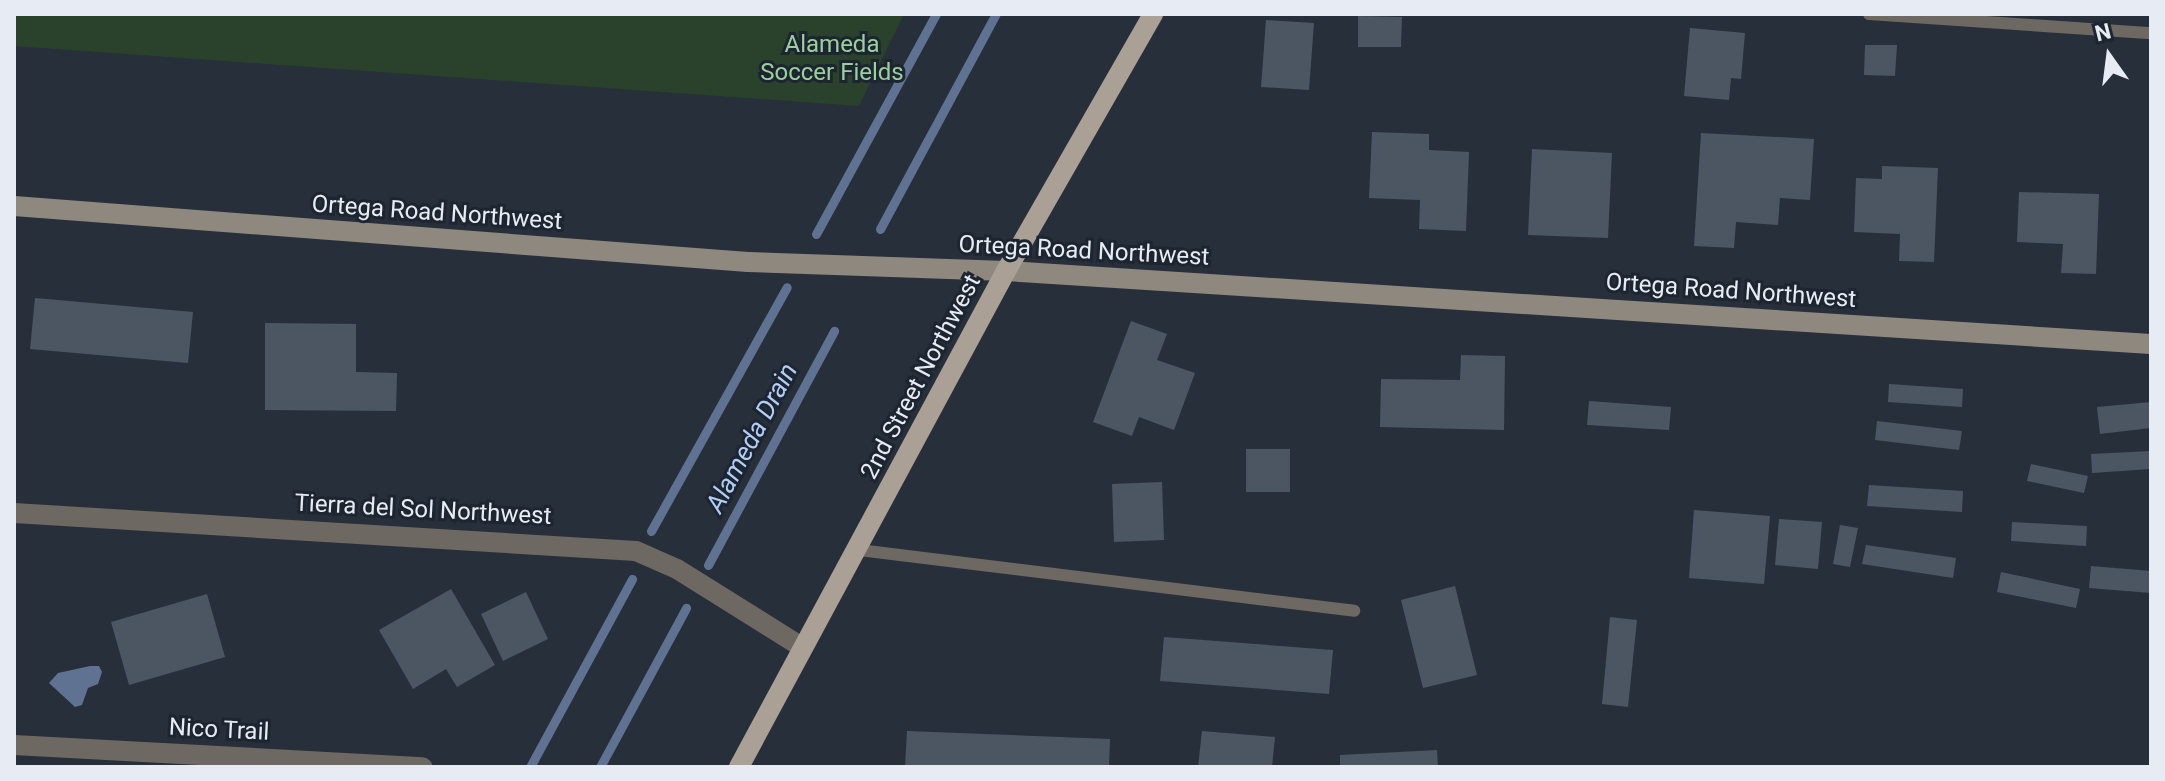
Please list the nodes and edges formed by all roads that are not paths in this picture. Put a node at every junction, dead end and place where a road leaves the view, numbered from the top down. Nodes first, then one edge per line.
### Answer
1 (1153, 14) edge
2 (1869, 14) edge
3 (2151, 33) edge
4 (14, 206) edge
5 (1006, 271) junction
6 (2151, 344) edge
7 (14, 513) edge
8 (859, 550) junction
9 (1354, 611) dead end
10 (802, 647) junction
11 (14, 745) edge
12 (422, 767) edge
13 (739, 767) edge

1 - 5 main road, 2nd Street Northwest
2 - 3 lane
4 - 5 street, Ortega Road Northwest
5 - 6 street, Ortega Road Northwest
5 - 8 main road, 2nd Street Northwest
7 - 10 street, Tierra del Sol Northwest
8 - 9 lane
8 - 10 main road, 2nd Street Northwest
10 - 13 main road, 2nd Street Northwest
11 - 12 street, Nico Trail

